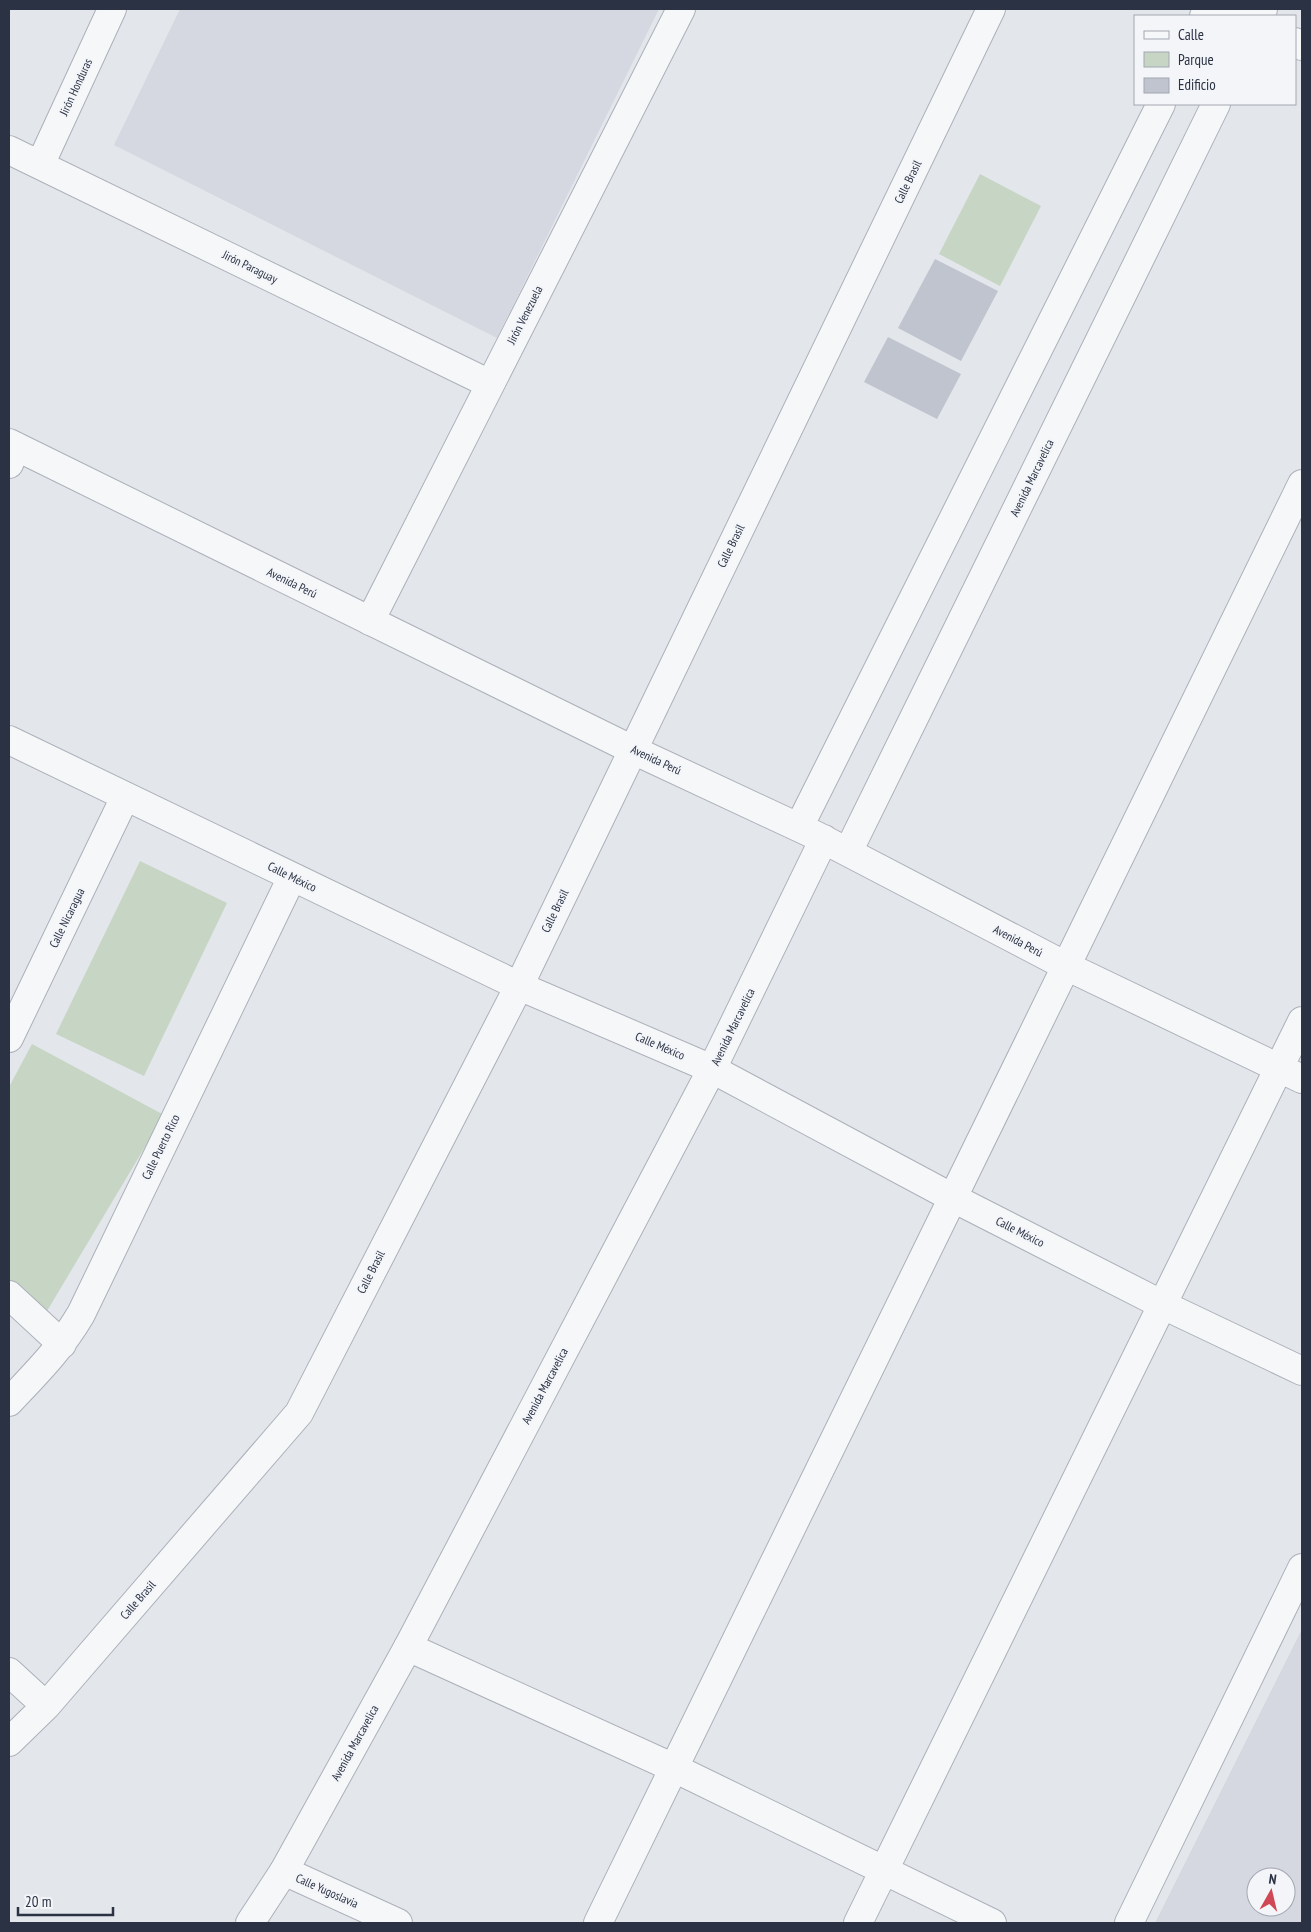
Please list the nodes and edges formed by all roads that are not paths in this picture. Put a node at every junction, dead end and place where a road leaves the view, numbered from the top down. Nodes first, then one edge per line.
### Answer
1 (112, 9) edge
2 (681, 9) edge
3 (991, 9) edge
4 (1228, 9) edge
5 (1241, 15) edge
6 (1160, 105) edge
7 (1215, 105) edge
8 (9, 150) edge
9 (40, 165) junction
10 (490, 384) junction
11 (11, 451) edge
12 (1302, 484) edge
13 (370, 621) junction
14 (9, 740) edge
15 (633, 750) junction
16 (125, 797) junction
17 (799, 828) junction
18 (836, 846) junction
19 (292, 877) junction
20 (1066, 966) junction
21 (519, 986) junction
22 (1302, 1021) edge
23 (9, 1038) edge
24 (712, 1069) junction
25 (1291, 1074) edge
26 (953, 1198) junction
27 (9, 1295) edge
28 (1163, 1305) junction
29 (62, 1344) junction
30 (1302, 1371) edge
31 (9, 1402) edge
32 (1302, 1568) edge
33 (408, 1647) junction
34 (9, 1672) edge
35 (46, 1706) junction
36 (9, 1742) edge
37 (674, 1768) junction
38 (284, 1871) junction
39 (884, 1871) junction
40 (250, 1923) edge
41 (398, 1923) edge
42 (598, 1923) edge
43 (858, 1923) edge
44 (992, 1923) edge
45 (1129, 1923) edge

1 - 9 street, Jirón Honduras
2 - 10 street, Jirón Venezuela
3 - 15 street, Calle Brasil
4 - 5 street
6 - 17 street
7 - 18 street, Avenida Marcavelica
8 - 9 street, Jirón Paraguay
9 - 10 street, Jirón Paraguay
10 - 13 street, Jirón Venezuela
11 - 13 street, Avenida Perú
12 - 20 street
13 - 15 street, Avenida Perú
14 - 16 street, Calle México
15 - 17 street, Avenida Perú
15 - 21 street, Calle Brasil
16 - 19 street, Calle México
16 - 23 street, Calle Nicaragua
17 - 18 street, Avenida Perú
18 - 20 street, Avenida Perú
18 - 24 street, Avenida Marcavelica
19 - 21 street, Calle México
19 - 29 street, Calle Puerto Rico
20 - 25 street, Avenida Perú
20 - 26 street
21 - 24 street, Calle México
21 - 35 street, Calle Brasil
22 - 25 street
24 - 26 street, Calle México
24 - 33 street, Avenida Marcavelica
25 - 28 street
26 - 28 street, Calle México
26 - 37 street
27 - 29 street
28 - 30 street, Calle México
28 - 39 street
29 - 31 street, Calle Puerto Rico
32 - 45 street
33 - 37 street
33 - 38 street, Avenida Marcavelica
34 - 35 street
35 - 36 street, Calle Brasil
37 - 39 street
37 - 42 street
38 - 40 street, Avenida Marcavelica
38 - 41 street, Calle Yugoslavia
39 - 43 street
39 - 44 street

